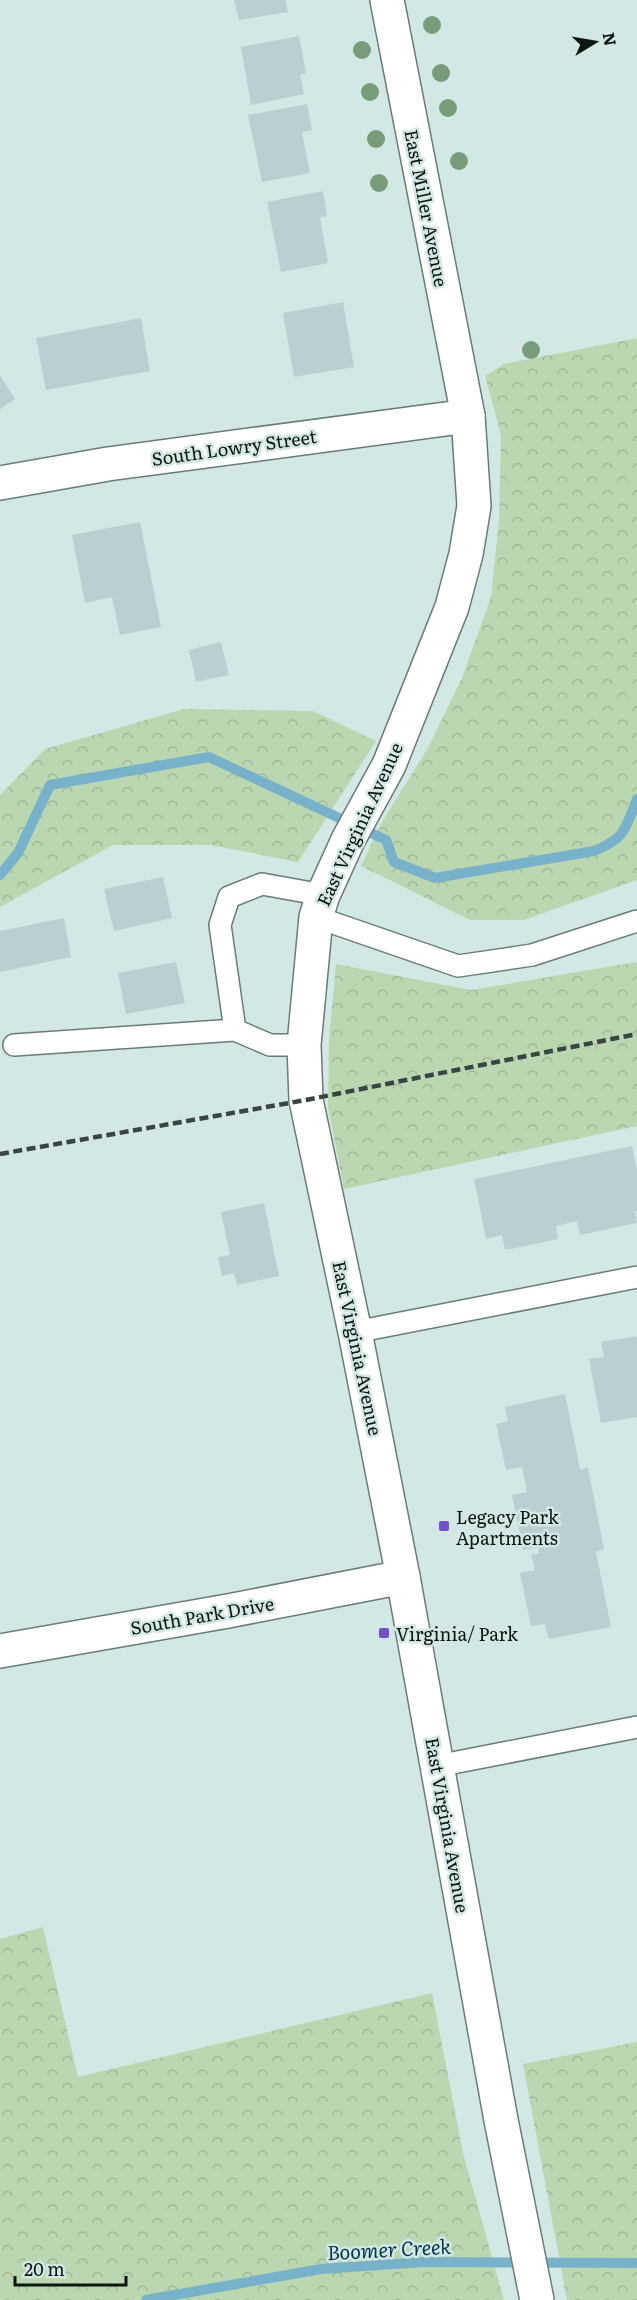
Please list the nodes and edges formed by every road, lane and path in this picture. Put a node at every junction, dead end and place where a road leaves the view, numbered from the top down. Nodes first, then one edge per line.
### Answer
1 (387, 0) edge
2 (468, 416) junction
3 (0, 483) edge
4 (319, 906) junction
5 (637, 921) edge
6 (235, 1030) junction
7 (14, 1045) dead end
8 (304, 1045) junction
9 (637, 1277) edge
10 (355, 1332) junction
11 (404, 1577) junction
12 (0, 1651) edge
13 (637, 1727) edge
14 (437, 1766) junction
15 (537, 2300) edge

1 - 2 street, East Miller Avenue
2 - 3 street, South Lowry Street
2 - 4 street, East Virginia Avenue
4 - 5 lane
4 - 6 lane
4 - 8 street, East Virginia Avenue
6 - 7 lane
6 - 8 lane
8 - 10 street, East Virginia Avenue
9 - 10 lane
10 - 11 street, East Virginia Avenue
11 - 12 street, South Park Drive
11 - 14 street, East Virginia Avenue
13 - 14 lane
14 - 15 street, East Virginia Avenue

